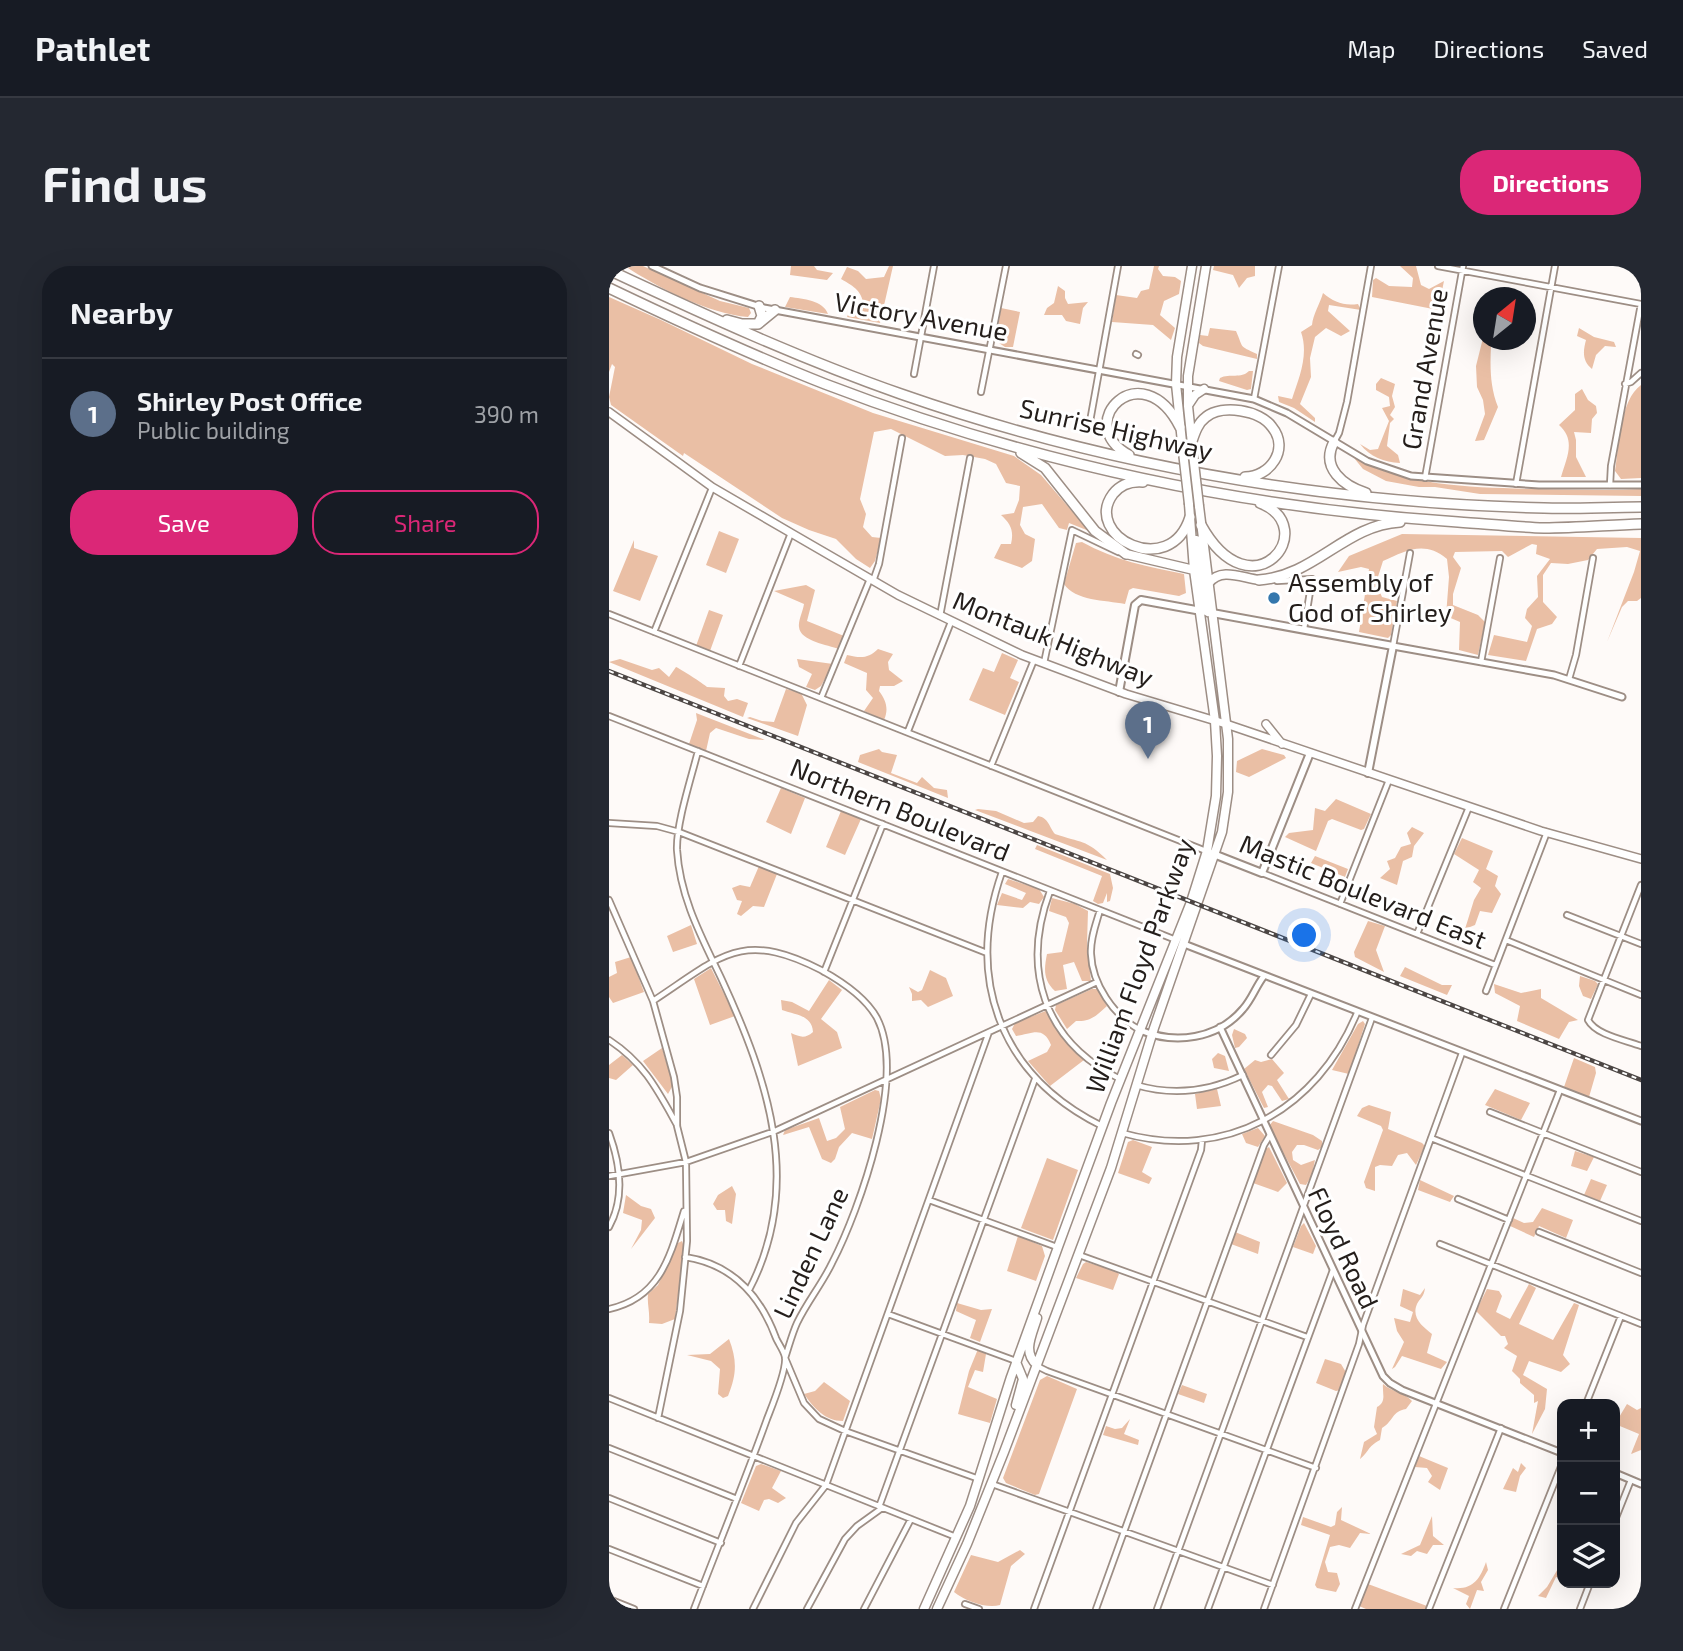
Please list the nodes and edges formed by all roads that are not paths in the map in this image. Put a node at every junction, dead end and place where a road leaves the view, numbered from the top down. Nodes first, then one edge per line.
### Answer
1 (652, 266) edge
2 (670, 266) edge
3 (934, 266) edge
4 (1006, 266) edge
5 (1118, 266) edge
6 (1192, 266) edge
7 (1206, 266) edge
8 (1279, 266) edge
9 (1371, 266) edge
10 (1438, 266) edge
11 (1555, 266) edge
12 (1463, 268) edge
13 (609, 270) edge
14 (667, 274) junction
15 (1551, 287) junction
16 (609, 288) edge
17 (1641, 304) edge
18 (759, 306) junction
19 (689, 307) junction
20 (775, 310) junction
21 (758, 324) junction
22 (921, 337) junction
23 (990, 349) junction
24 (1099, 371) junction
25 (1641, 373) edge
26 (914, 374) dead end
27 (1176, 384) junction
28 (1625, 384) junction
29 (1188, 386) junction
30 (1204, 389) junction
31 (981, 392) dead end
32 (1254, 399) junction
33 (1188, 406) junction
34 (609, 412) edge
35 (1180, 427) junction
36 (1089, 428) dead end
37 (902, 438) dead end
38 (994, 441) junction
39 (1192, 441) junction
40 (1335, 442) junction
41 (970, 458) dead end
42 (1140, 461) junction
43 (1219, 476) junction
44 (1425, 479) junction
45 (1169, 484) junction
46 (1516, 484) junction
47 (1641, 485) edge
48 (1610, 486) junction
49 (712, 487) junction
50 (1241, 497) junction
51 (1399, 500) junction
52 (1641, 507) edge
53 (1441, 521) junction
54 (1194, 523) junction
55 (1641, 524) edge
56 (791, 533) junction
57 (1410, 553) dead end
58 (1126, 554) junction
59 (1500, 558) dead end
60 (1593, 558) dead end
61 (1195, 570) junction
62 (871, 580) junction
63 (1259, 580) junction
64 (1209, 583) junction
65 (1207, 612) junction
66 (609, 614) edge
67 (940, 616) junction
68 (951, 622) junction
69 (1304, 629) junction
70 (654, 632) junction
71 (1393, 646) junction
72 (1034, 660) junction
73 (1481, 662) junction
74 (1043, 664) junction
75 (739, 666) junction
76 (1223, 666) junction
77 (1569, 679) junction
78 (1222, 684) junction
79 (1119, 692) junction
80 (1622, 697) dead end
81 (821, 698) junction
82 (609, 716) edge
83 (1215, 721) junction
84 (1226, 724) junction
85 (1266, 724) dead end
86 (908, 731) junction
87 (1282, 744) junction
88 (698, 751) junction
89 (1310, 753) junction
90 (991, 766) junction
91 (1368, 773) junction
92 (1388, 780) junction
93 (1217, 785) junction
94 (1206, 794) dead end
95 (1469, 807) junction
96 (609, 823) edge
97 (883, 824) junction
98 (679, 832) junction
99 (1547, 832) junction
100 (1212, 853) junction
101 (1641, 859) edge
102 (1002, 872) junction
103 (1262, 873) junction
104 (1641, 885) edge
105 (1050, 891) junction
106 (1639, 893) edge
107 (609, 900) edge
108 (852, 901) junction
109 (1340, 904) junction
110 (1100, 910) junction
111 (1567, 915) dead end
112 (1417, 934) junction
113 (1621, 936) junction
114 (1506, 940) junction
115 (1180, 942) junction
116 (1641, 944) edge
117 (987, 953) junction
118 (713, 961) junction
119 (1495, 965) junction
120 (824, 972) junction
121 (1264, 976) junction
122 (1604, 980) junction
123 (1097, 982) junction
124 (1486, 991) dead end
125 (1311, 994) junction
126 (1641, 995) edge
127 (653, 1001) junction
128 (1047, 1004) junction
129 (1357, 1013) junction
130 (1372, 1018) junction
131 (1002, 1026) junction
132 (1220, 1027) junction
133 (1140, 1030) junction
134 (989, 1032) junction
135 (1205, 1034) junction
136 (1153, 1035) junction
137 (609, 1040) edge
138 (1228, 1045) junction
139 (1641, 1046) edge
140 (1462, 1053) junction
141 (1271, 1055) dead end
142 (1243, 1076) junction
143 (1035, 1079) junction
144 (1121, 1079) junction
145 (886, 1081) junction
146 (1136, 1085) junction
147 (1560, 1090) junction
148 (1490, 1112) dead end
149 (1264, 1121) junction
150 (1641, 1121) edge
151 (677, 1126) junction
152 (1103, 1126) junction
153 (775, 1131) junction
154 (609, 1133) edge
155 (1122, 1133) junction
156 (1543, 1133) junction
157 (1270, 1135) junction
158 (1431, 1138) junction
159 (1202, 1140) junction
160 (686, 1162) junction
161 (1641, 1172) edge
162 (619, 1174) junction
163 (609, 1176) edge
164 (1527, 1176) junction
165 (1458, 1199) dead end
166 (929, 1200) junction
167 (685, 1207) junction
168 (1304, 1207) junction
169 (984, 1220) junction
170 (1509, 1220) junction
171 (1641, 1221) edge
172 (609, 1227) edge
173 (1539, 1232) dead end
174 (1440, 1244) dead end
175 (1058, 1247) junction
176 (1079, 1255) junction
177 (685, 1257) junction
178 (1491, 1264) junction
179 (1641, 1265) edge
180 (1333, 1270) junction
181 (1640, 1272) edge
182 (1153, 1282) junction
183 (1044, 1284) junction
184 (749, 1290) junction
185 (1207, 1301) junction
186 (609, 1309) edge
187 (888, 1314) junction
188 (1621, 1316) junction
189 (1262, 1321) junction
190 (1641, 1324) edge
191 (1361, 1333) junction
192 (942, 1334) junction
193 (1307, 1337) junction
194 (785, 1358) junction
195 (1016, 1362) junction
196 (1037, 1365) junction
197 (1112, 1395) junction
198 (609, 1398) edge
199 (1588, 1399) edge
200 (1436, 1403) junction
201 (1166, 1414) junction
202 (658, 1418) junction
203 (1501, 1428) junction
204 (845, 1431) junction
205 (1220, 1434) junction
206 (609, 1448) edge
207 (1266, 1450) junction
208 (900, 1451) junction
209 (1557, 1451) edge
210 (1004, 1452) junction
211 (755, 1457) junction
212 (1315, 1468) junction
213 (1620, 1475) edge
214 (1557, 1476) edge
215 (979, 1479) junction
216 (1631, 1480) junction
217 (991, 1483) junction
218 (1641, 1484) edge
219 (826, 1485) junction
220 (609, 1498) edge
221 (737, 1499) junction
222 (880, 1507) junction
223 (1620, 1508) edge
224 (1069, 1512) junction
225 (911, 1520) junction
226 (1124, 1532) junction
227 (957, 1538) junction
228 (721, 1543) junction
229 (609, 1549) edge
230 (1178, 1551) junction
231 (1224, 1567) junction
232 (1273, 1585) junction
233 (703, 1586) junction
234 (1588, 1588) edge
235 (609, 1599) edge
236 (965, 1604) dead end
237 (634, 1609) edge
238 (694, 1609) edge
239 (753, 1609) edge
240 (807, 1609) edge
241 (864, 1609) edge
242 (924, 1609) edge
243 (937, 1609) edge
244 (979, 1609) edge
245 (1034, 1609) edge
246 (1096, 1609) edge
247 (1157, 1609) edge
248 (1208, 1609) edge
249 (1264, 1609) edge
250 (1355, 1609) edge
251 (1429, 1609) edge
252 (1504, 1609) edge
253 (1580, 1609) edge

1 - 14 street, Victory Avenue
2 - 14 street
3 - 22 street
4 - 23 street
5 - 24 street
6 - 27 highway, William Floyd Parkway
7 - 29 highway, William Floyd Parkway
8 - 32 street
9 - 40 street
10 - 12 street
11 - 15 street
12 - 15 street
12 - 44 street, Grand Avenue
13 - 19 highway, Sunrise Highway
14 - 18 street, Victory Avenue
15 - 17 street
15 - 46 street
16 - 38 highway, Sunrise Highway
17 - 28 street
18 - 20 street, Victory Avenue
18 - 21 highway
19 - 21 highway
19 - 42 highway, Sunrise Highway
20 - 21 highway
20 - 22 street, Victory Avenue
22 - 23 street, Victory Avenue
22 - 26 street
23 - 24 street, Victory Avenue
23 - 31 street
24 - 27 street, Victory Avenue
24 - 36 street
25 - 28 street
27 - 29 street, Victory Avenue
27 - 35 highway, William Floyd Parkway
28 - 48 street
29 - 30 street, Victory Avenue
29 - 33 highway, William Floyd Parkway
30 - 32 street, Victory Avenue
30 - 33 highway
32 - 40 street, Victory Avenue
33 - 39 highway, William Floyd Parkway
34 - 49 main road, Montauk Highway
35 - 42 highway
35 - 54 highway, William Floyd Parkway, bridge
37 - 62 street
38 - 45 highway, Sunrise Highway
38 - 58 highway
39 - 43 highway
39 - 54 highway, William Floyd Parkway, bridge
40 - 44 street, Victory Avenue
40 - 51 highway
41 - 67 street
42 - 43 highway, Sunrise Highway
43 - 51 highway, Sunrise Highway
44 - 46 street, Victory Avenue
45 - 50 highway, Sunrise Highway
45 - 54 highway
46 - 48 street, Victory Avenue
47 - 48 street, Victory Avenue
49 - 56 main road, Montauk Highway
49 - 70 street
50 - 53 highway, Sunrise Highway
50 - 54 highway
51 - 52 highway, Sunrise Highway
53 - 55 highway, Sunrise Highway
53 - 63 highway
54 - 61 highway, William Floyd Parkway
54 - 64 highway, William Floyd Parkway
54 - 65 highway
56 - 62 main road, Montauk Highway
56 - 75 street
57 - 71 street
58 - 61 highway
58 - 74 street
59 - 73 street
60 - 77 street
61 - 65 highway, William Floyd Parkway
62 - 67 main road, Montauk Highway
62 - 81 street
63 - 64 highway
63 - 69 street
64 - 65 highway, William Floyd Parkway
65 - 69 main road
65 - 76 highway, William Floyd Parkway
65 - 79 main road
65 - 83 highway, William Floyd Parkway
66 - 70 street
67 - 68 main road, Montauk Highway
68 - 72 main road, Montauk Highway
68 - 86 street
69 - 71 main road
70 - 75 street
71 - 73 street
71 - 91 main road
72 - 74 main road, Montauk Highway
72 - 90 street
73 - 77 street
74 - 79 main road, Montauk Highway
75 - 81 street
76 - 78 highway, William Floyd Parkway
76 - 78 highway
77 - 80 street
78 - 84 highway, William Floyd Parkway
79 - 83 main road, Montauk Highway
81 - 86 street
82 - 88 street, Northern Boulevard
83 - 84 main road, Montauk Highway
83 - 93 highway, William Floyd Parkway
84 - 87 main road, Montauk Highway
84 - 100 highway, William Floyd Parkway
85 - 87 main road
86 - 90 street
87 - 89 main road, Montauk Highway
88 - 97 street, Northern Boulevard
88 - 98 street
89 - 91 main road, Montauk Highway
89 - 103 main road
90 - 100 street
91 - 92 main road, Montauk Highway
92 - 95 main road, Montauk Highway
92 - 109 street
93 - 94 highway
93 - 100 highway, William Floyd Parkway
95 - 99 main road, Montauk Highway
95 - 112 street
96 - 98 street
97 - 102 street, Northern Boulevard
97 - 108 street
98 - 108 street
98 - 118 street
99 - 101 main road, Montauk Highway
99 - 114 street
100 - 103 main road, Mastic Boulevard East
100 - 115 highway, William Floyd Parkway
102 - 105 street, Northern Boulevard
102 - 117 street
103 - 109 street, Mastic Boulevard East
104 - 106 street
105 - 110 street, Northern Boulevard
105 - 128 street
106 - 113 street
107 - 127 street
108 - 117 street
108 - 120 street
109 - 112 street, Mastic Boulevard East
110 - 115 street, Northern Boulevard
110 - 123 street
111 - 113 street
112 - 119 street, Mastic Boulevard East
113 - 116 street
113 - 122 street
114 - 119 street
114 - 122 street
115 - 121 street, Northern Boulevard
115 - 133 highway, William Floyd Parkway
115 - 136 highway, William Floyd Parkway
117 - 131 street
118 - 120 street, Linden Lane
118 - 127 street, Linden Lane
118 - 153 street
119 - 124 street
120 - 145 street, Linden Lane
121 - 125 street, Northern Boulevard
121 - 132 street
122 - 126 street
122 - 139 street
123 - 128 street
123 - 133 street
125 - 129 street, Northern Boulevard
125 - 141 street
127 - 151 street
128 - 131 street
128 - 144 street
129 - 130 street, Northern Boulevard
129 - 149 street
130 - 140 street, Northern Boulevard
130 - 168 street
131 - 134 street
131 - 143 street
132 - 135 street
132 - 138 street, Floyd Road
133 - 136 street
133 - 144 highway, William Floyd Parkway
134 - 145 street
134 - 166 street
135 - 136 street
135 - 138 street
136 - 146 highway, William Floyd Parkway
137 - 151 street
138 - 142 street, Floyd Road
140 - 147 street, Northern Boulevard
140 - 158 street
142 - 146 street
142 - 149 street, Floyd Road
143 - 152 street
143 - 169 street
144 - 152 highway, William Floyd Parkway
145 - 153 street
145 - 194 street, Linden Lane
146 - 155 highway, William Floyd Parkway
147 - 150 street, Northern Boulevard
147 - 156 street
148 - 156 street
149 - 157 street, Floyd Road
149 - 159 street
151 - 160 street
152 - 175 highway, William Floyd Parkway
153 - 160 street
153 - 184 street
154 - 162 street
155 - 159 street
155 - 176 highway, William Floyd Parkway
156 - 161 street
156 - 164 street
157 - 168 street, Floyd Road
157 - 185 street
158 - 164 street
158 - 191 street
159 - 182 street
160 - 162 street
160 - 167 street
162 - 163 street
162 - 172 street
164 - 170 street
164 - 171 street
165 - 170 street
166 - 169 street
166 - 187 street
167 - 177 street
167 - 186 street
168 - 180 street, Floyd Road
168 - 189 street
169 - 175 street
169 - 192 street
170 - 178 street
173 - 181 street
174 - 178 street
175 - 183 highway, William Floyd Parkway
176 - 182 street
176 - 196 highway, William Floyd Parkway
177 - 184 street
177 - 202 street
178 - 188 street
178 - 200 street
179 - 181 street
180 - 191 street, Floyd Road
180 - 193 street
182 - 185 street
182 - 197 street
183 - 195 highway, William Floyd Parkway
183 - 196 highway
184 - 194 street
185 - 189 street
185 - 201 street
187 - 192 street
187 - 204 street
188 - 190 street
188 - 199 street
189 - 193 street
189 - 205 street
191 - 200 street
191 - 212 street, Floyd Road
192 - 195 street
192 - 208 street
193 - 207 street
194 - 204 street, Linden Lane
194 - 211 street
195 - 210 highway
195 - 215 highway, William Floyd Parkway
196 - 197 street
196 - 210 highway, William Floyd Parkway
197 - 201 street
197 - 224 street
198 - 202 street
200 - 203 street
200 - 250 street
201 - 205 street
201 - 226 street
202 - 211 street
203 - 209 street
203 - 251 street
204 - 208 street, Linden Lane
204 - 219 street
205 - 207 street
205 - 230 street
206 - 221 street
207 - 212 street
207 - 231 street
208 - 215 street, Linden Lane
208 - 222 street
210 - 217 highway, William Floyd Parkway
211 - 219 street
211 - 221 street
212 - 232 street, Floyd Road
213 - 216 street
214 - 252 street
215 - 227 highway, William Floyd Parkway
216 - 218 street
216 - 223 street
217 - 224 street
217 - 243 highway, William Floyd Parkway
219 - 222 street
219 - 239 street
220 - 228 street
221 - 228 street
222 - 225 street
222 - 240 street
224 - 226 street
224 - 245 street
225 - 227 street
225 - 241 street
226 - 230 street
226 - 246 street
227 - 242 highway, William Floyd Parkway
228 - 233 street
229 - 233 street
230 - 231 street
230 - 247 street
231 - 232 street
231 - 248 street
232 - 249 street, Floyd Road
233 - 238 street
234 - 253 street
235 - 237 street
236 - 244 street

